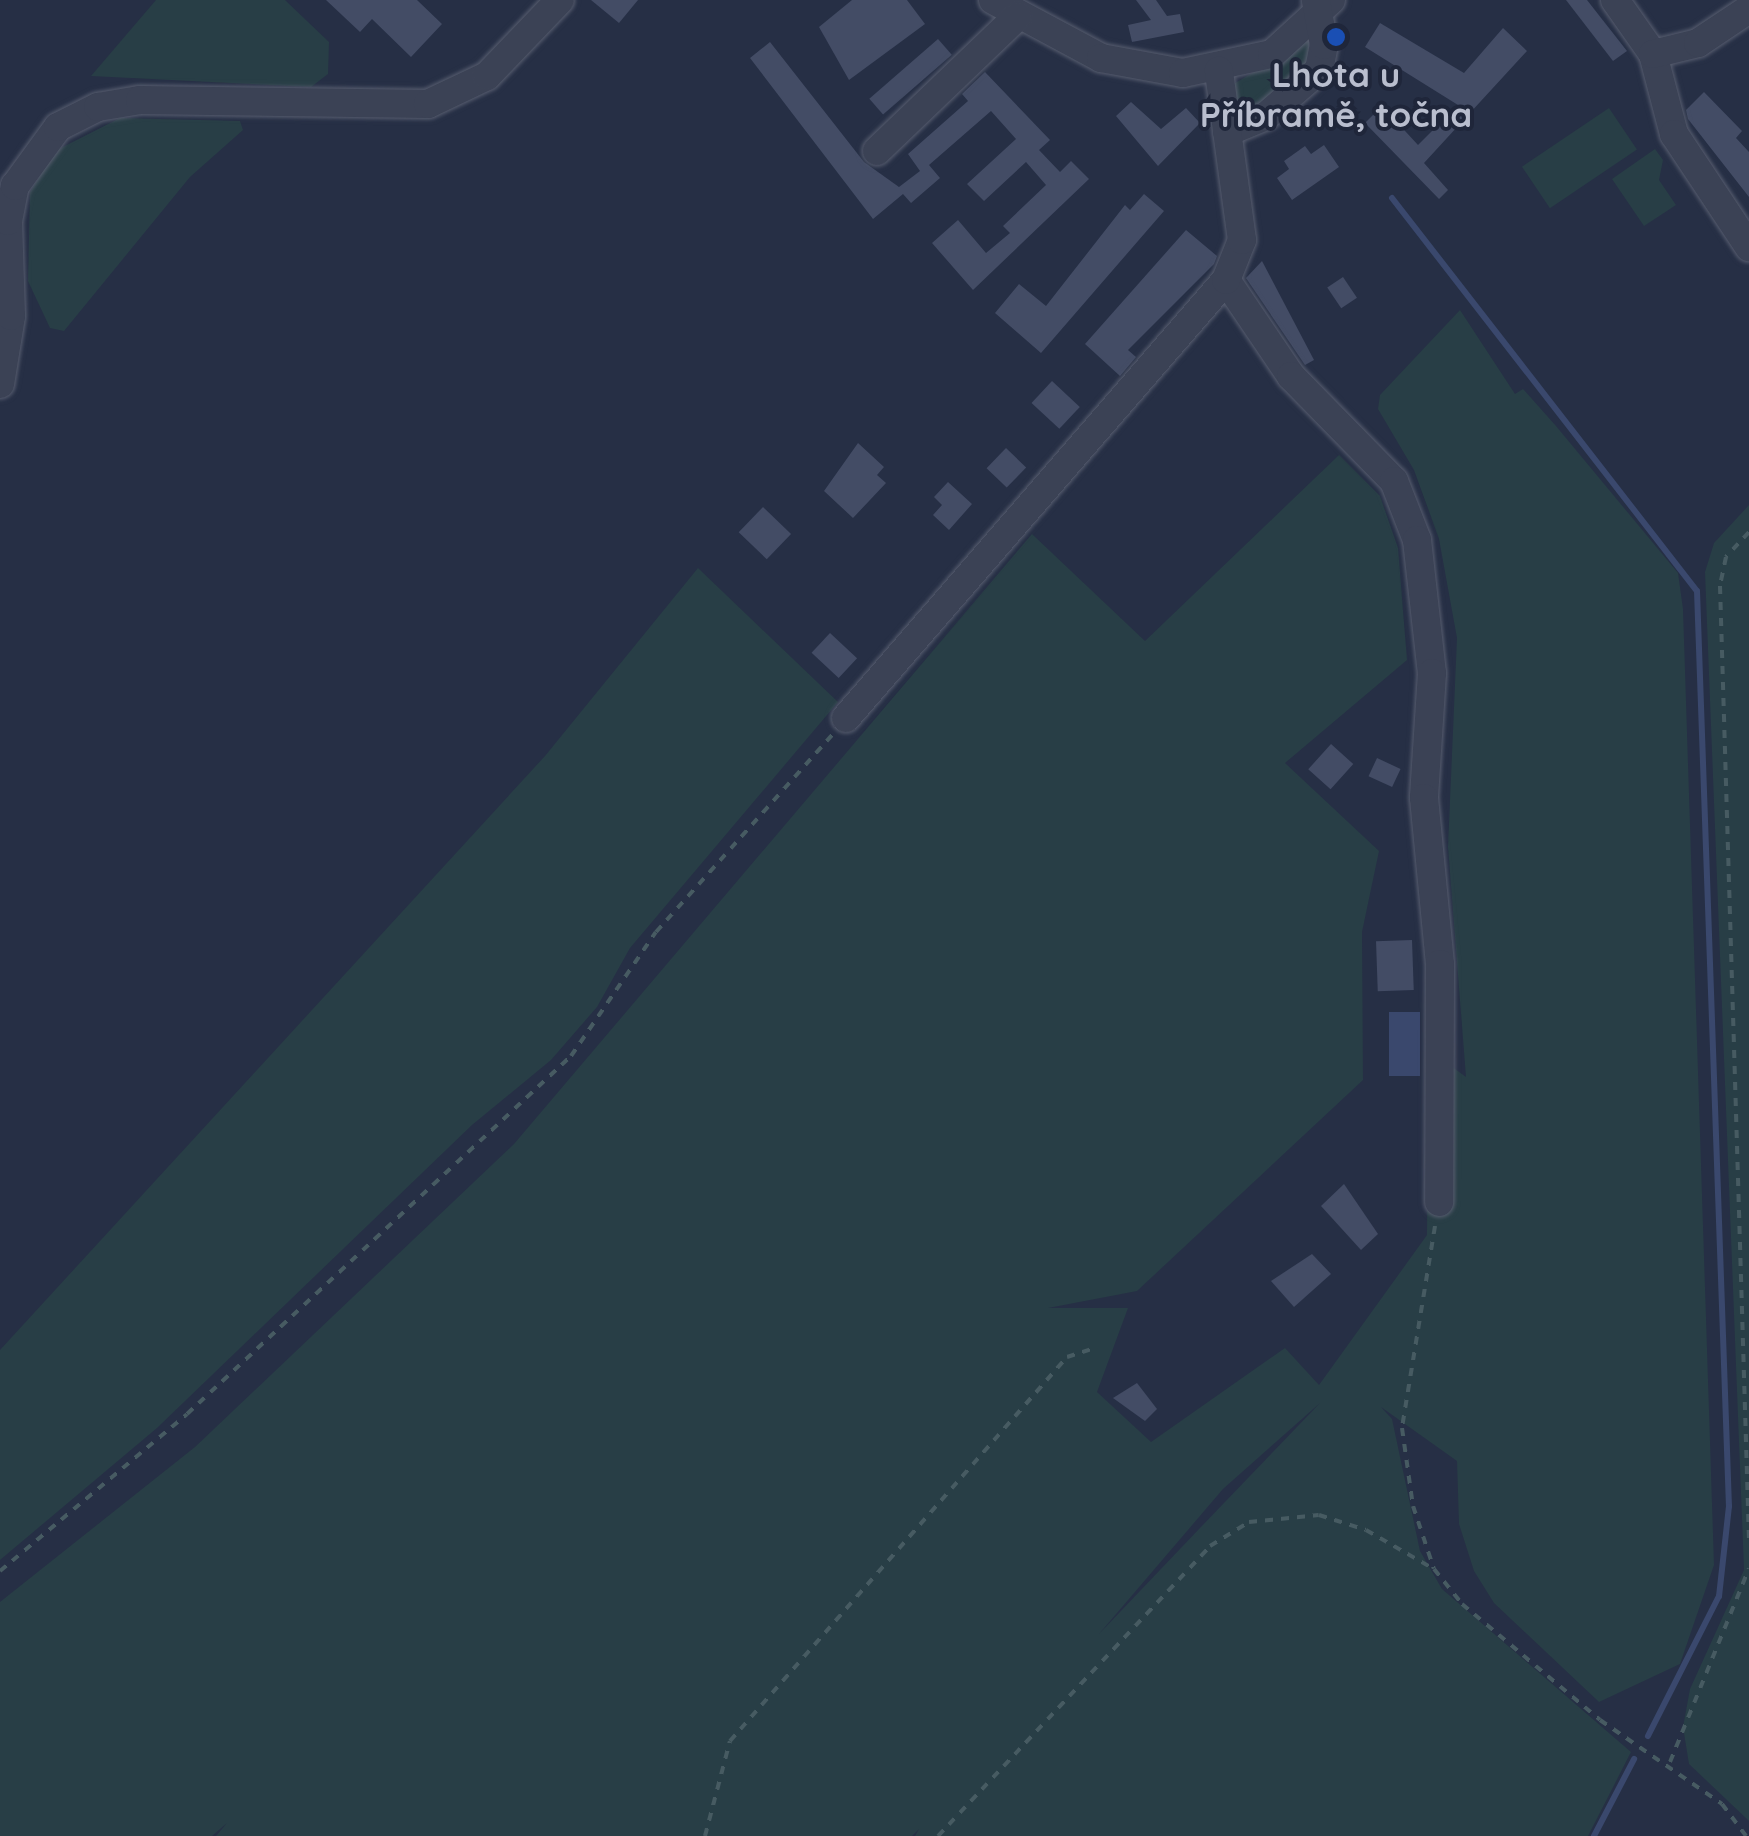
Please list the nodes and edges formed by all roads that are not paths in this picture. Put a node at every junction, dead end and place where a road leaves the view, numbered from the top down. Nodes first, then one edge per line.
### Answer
1 (560, 0) edge
2 (993, 0) edge
3 (1615, 0) edge
4 (1322, 5) edge
5 (1749, 10) edge
6 (1018, 16) junction
7 (1654, 54) junction
8 (1219, 71) junction
9 (1226, 132) junction
10 (877, 151) dead end
11 (1749, 248) edge
12 (1226, 280) junction
13 (0, 384) edge
14 (846, 718) road end
15 (1439, 1202) road end

1 - 13 street
2 - 6 street
3 - 7 street
4 - 8 street
4 - 9 street
5 - 7 street
6 - 8 street
6 - 10 street
7 - 11 street
8 - 9 street
9 - 12 street
12 - 14 street
12 - 15 street

